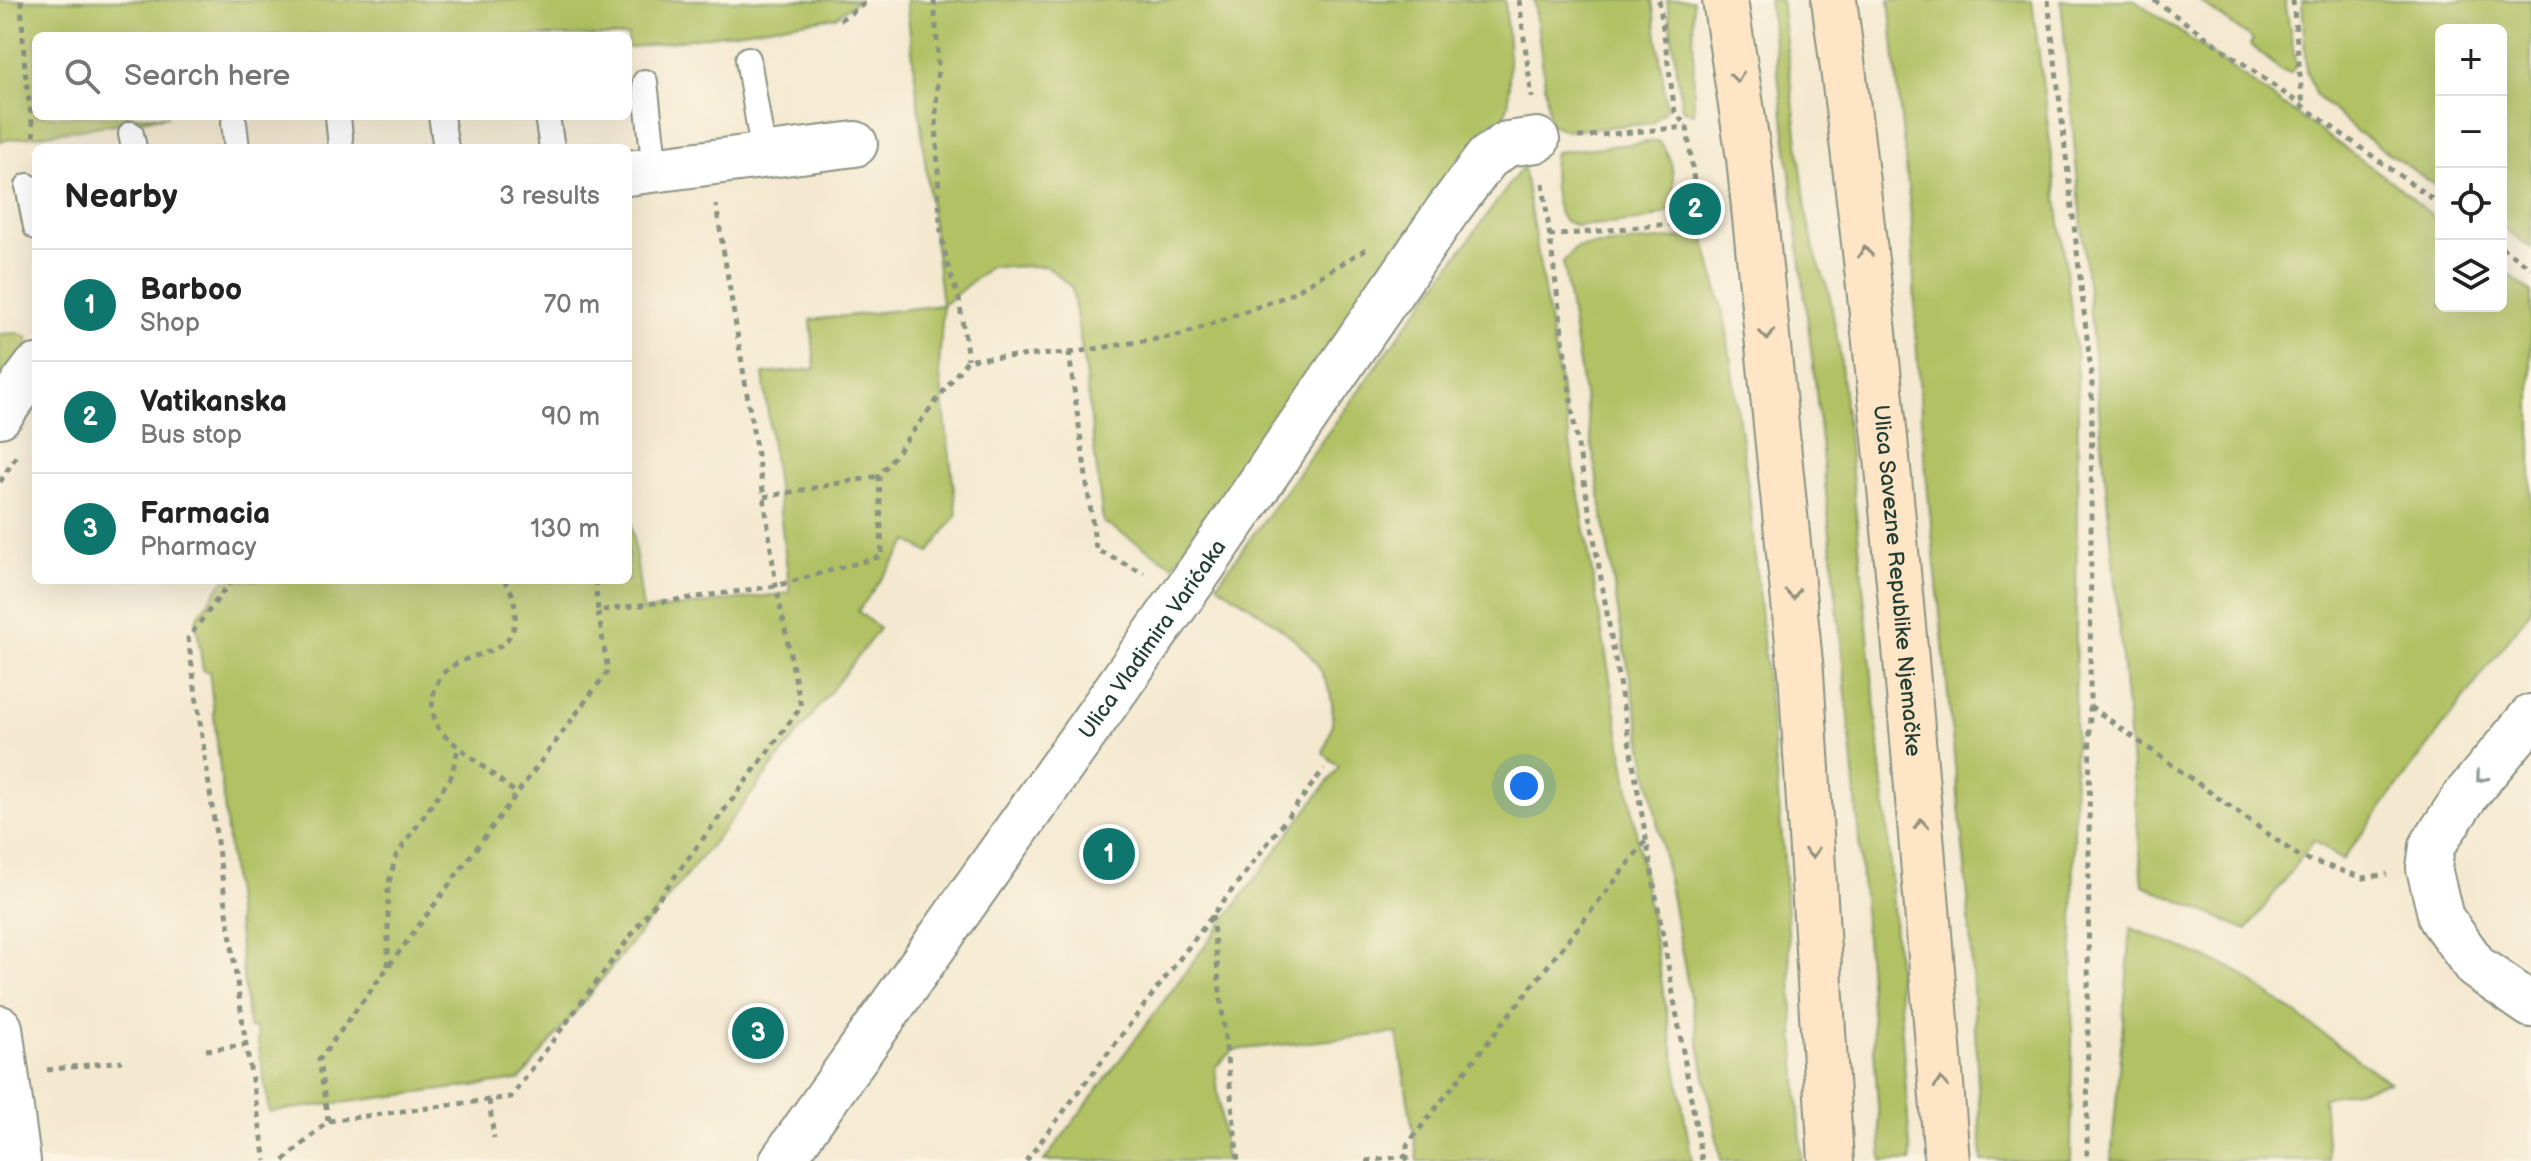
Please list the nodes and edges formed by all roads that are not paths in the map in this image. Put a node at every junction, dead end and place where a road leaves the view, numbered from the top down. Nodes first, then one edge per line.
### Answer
1 (1725, 0) edge
2 (1834, 0) edge
3 (748, 59) dead end
4 (645, 82) dead end
5 (338, 120) edge
6 (442, 120) edge
7 (548, 120) edge
8 (234, 123) dead end
9 (1537, 140) road end
10 (237, 144) edge
11 (341, 144) edge
12 (445, 144) edge
13 (551, 144) edge
14 (855, 144) dead end
15 (764, 156) junction
16 (642, 172) edge
17 (28, 186) dead end
18 (32, 206) edge
19 (32, 372) edge
20 (0, 415) edge
21 (2531, 717) edge
22 (2531, 1005) edge
23 (0, 1028) edge
24 (18, 1161) edge
25 (782, 1161) edge
26 (1831, 1161) edge
27 (1947, 1161) edge

1 -> 26 main road
27 -> 2 main road, Ulica Savezne Republike Njemačke
3 - 15 lane
4 - 16 lane
5 - 11 lane
6 - 12 lane
7 - 13 lane
8 - 10 lane
9 - 25 street, Ulica Vladimira Varićaka
14 - 15 street
15 - 16 street
17 - 18 lane
19 - 20 street
21 -> 22 street
23 - 24 street

